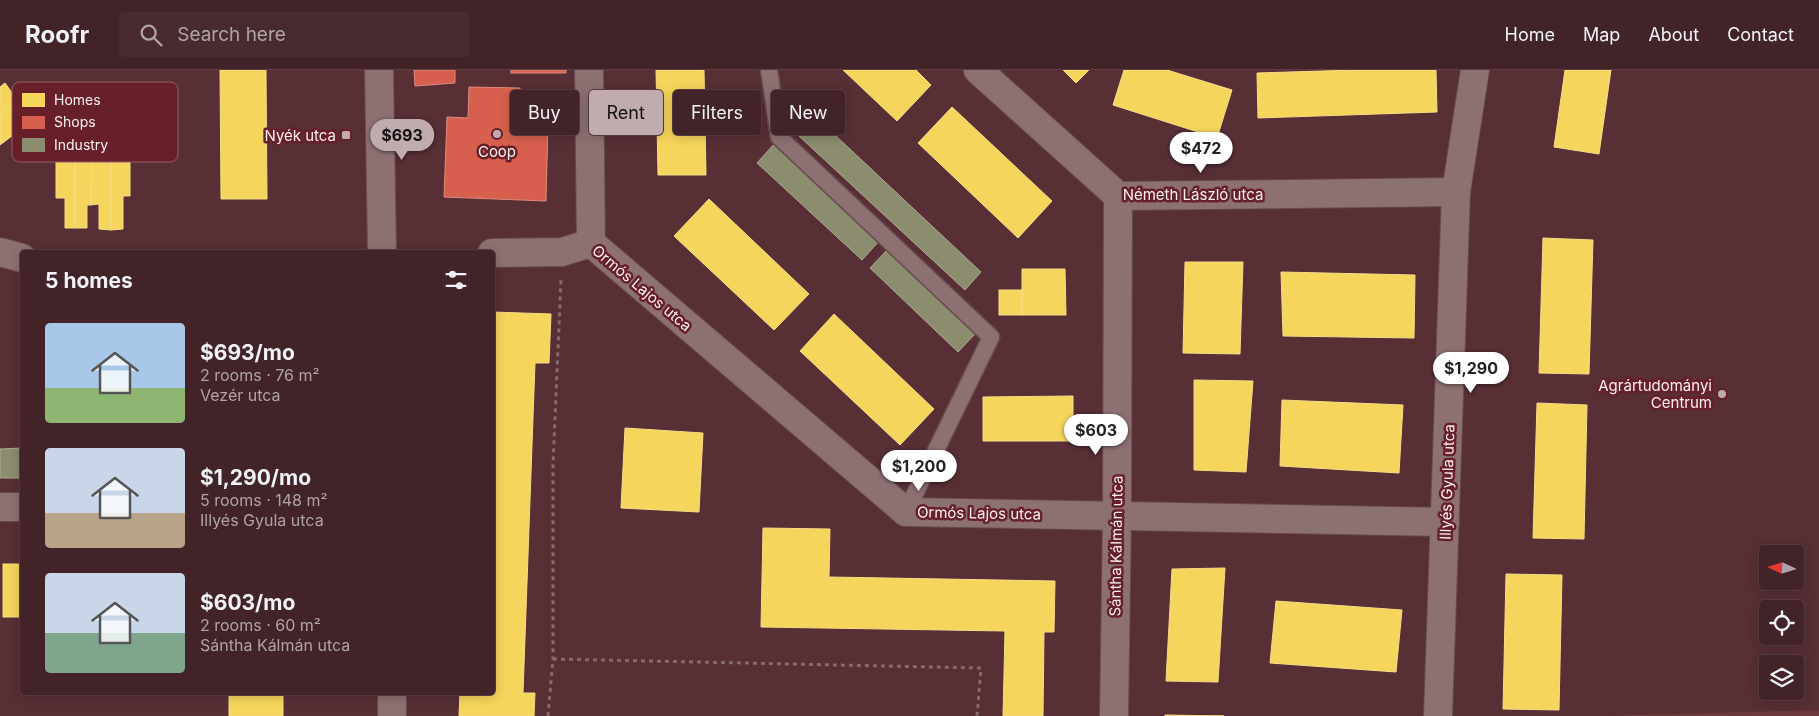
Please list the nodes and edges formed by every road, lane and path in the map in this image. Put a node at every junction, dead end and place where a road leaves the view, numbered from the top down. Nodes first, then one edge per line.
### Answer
1 (379, 70) edge
2 (589, 70) edge
3 (769, 70) edge
4 (978, 70) edge
5 (1475, 70) edge
6 (1456, 192) junction
7 (1118, 196) junction
8 (591, 243) junction
9 (382, 250) edge
10 (0, 252) edge
11 (562, 252) junction
12 (495, 253) edge
13 (20, 257) edge
14 (0, 507) edge
15 (20, 507) edge
16 (906, 512) junction
17 (1117, 516) junction
18 (1445, 522) junction
19 (553, 659) junction
20 (392, 695) edge
21 (392, 716) edge
22 (548, 716) edge
23 (977, 716) edge
24 (1114, 716) edge
25 (1438, 716) edge

1 - 9 street
2 - 8 street
3 - 16 lane
4 - 7 street, Németh László utca
5 - 6 street, Illyés Gyula utca
6 - 7 street, Németh László utca
6 - 18 street, Illyés Gyula utca
7 - 17 street, Sántha Kálmán utca
8 - 11 street, Ormós Lajos utca
8 - 16 street, Ormós Lajos utca
10 - 13 street
11 - 12 street, Ormós Lajos utca
11 - 19 path
14 - 15 street
16 - 17 street, Ormós Lajos utca
17 - 18 street, Ormós Lajos utca
17 - 24 street, Sántha Kálmán utca
18 - 25 street, Illyés Gyula utca
19 - 22 path
19 - 23 path
20 - 21 street

